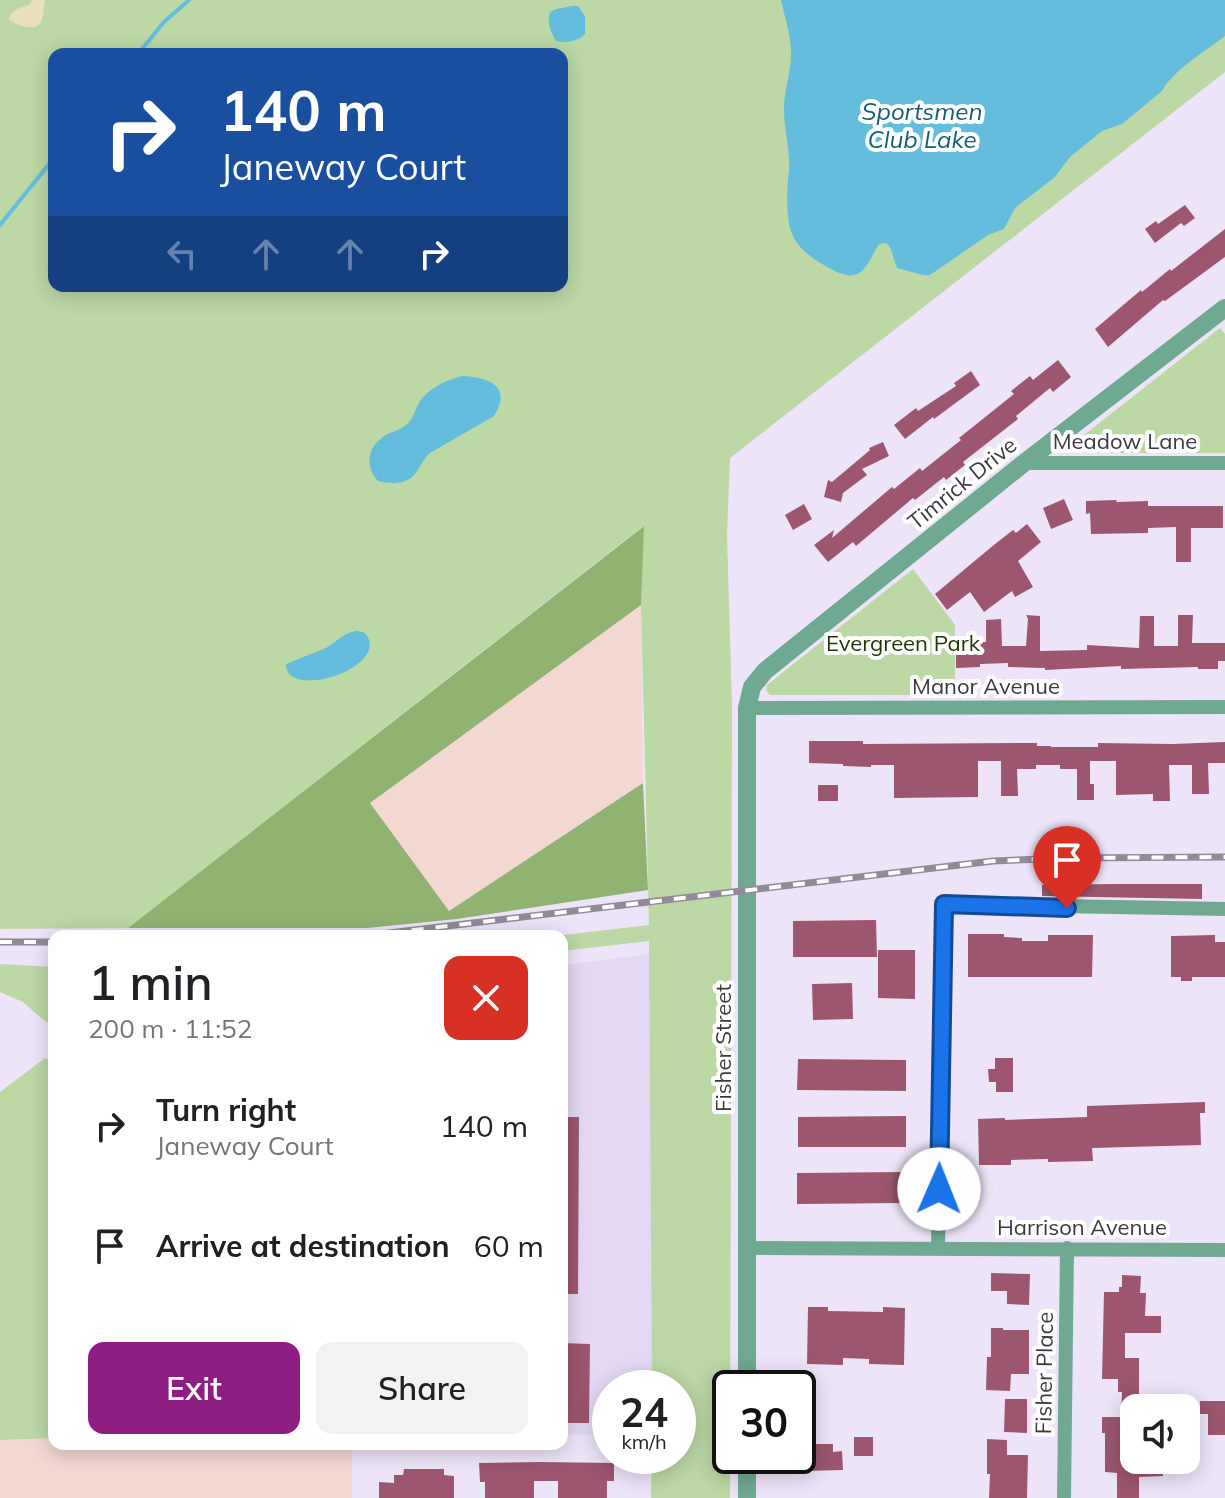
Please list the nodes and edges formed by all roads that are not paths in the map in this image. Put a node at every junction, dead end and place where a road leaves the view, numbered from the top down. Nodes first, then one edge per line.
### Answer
1 (1225, 308) edge
2 (1024, 463) junction
3 (1225, 463) edge
4 (1225, 707) edge
5 (747, 708) junction
6 (1225, 909) edge
7 (747, 1248) junction
8 (1067, 1248) junction
9 (938, 1249) junction
10 (1225, 1250) edge
11 (747, 1370) edge
12 (747, 1474) edge
13 (747, 1498) edge
14 (1064, 1498) edge

1 - 2 street, Timrick Drive
2 - 3 street, Meadow Lane
2 - 5 street, Timrick Drive
4 - 5 street, Manor Avenue
5 - 7 street, Fisher Street
6 - 9 street
7 - 9 street, Harrison Avenue
7 - 11 street, Fisher Street
8 - 9 street, Harrison Avenue
8 - 10 street, Harrison Avenue
8 - 14 street, Fisher Place
12 - 13 street

